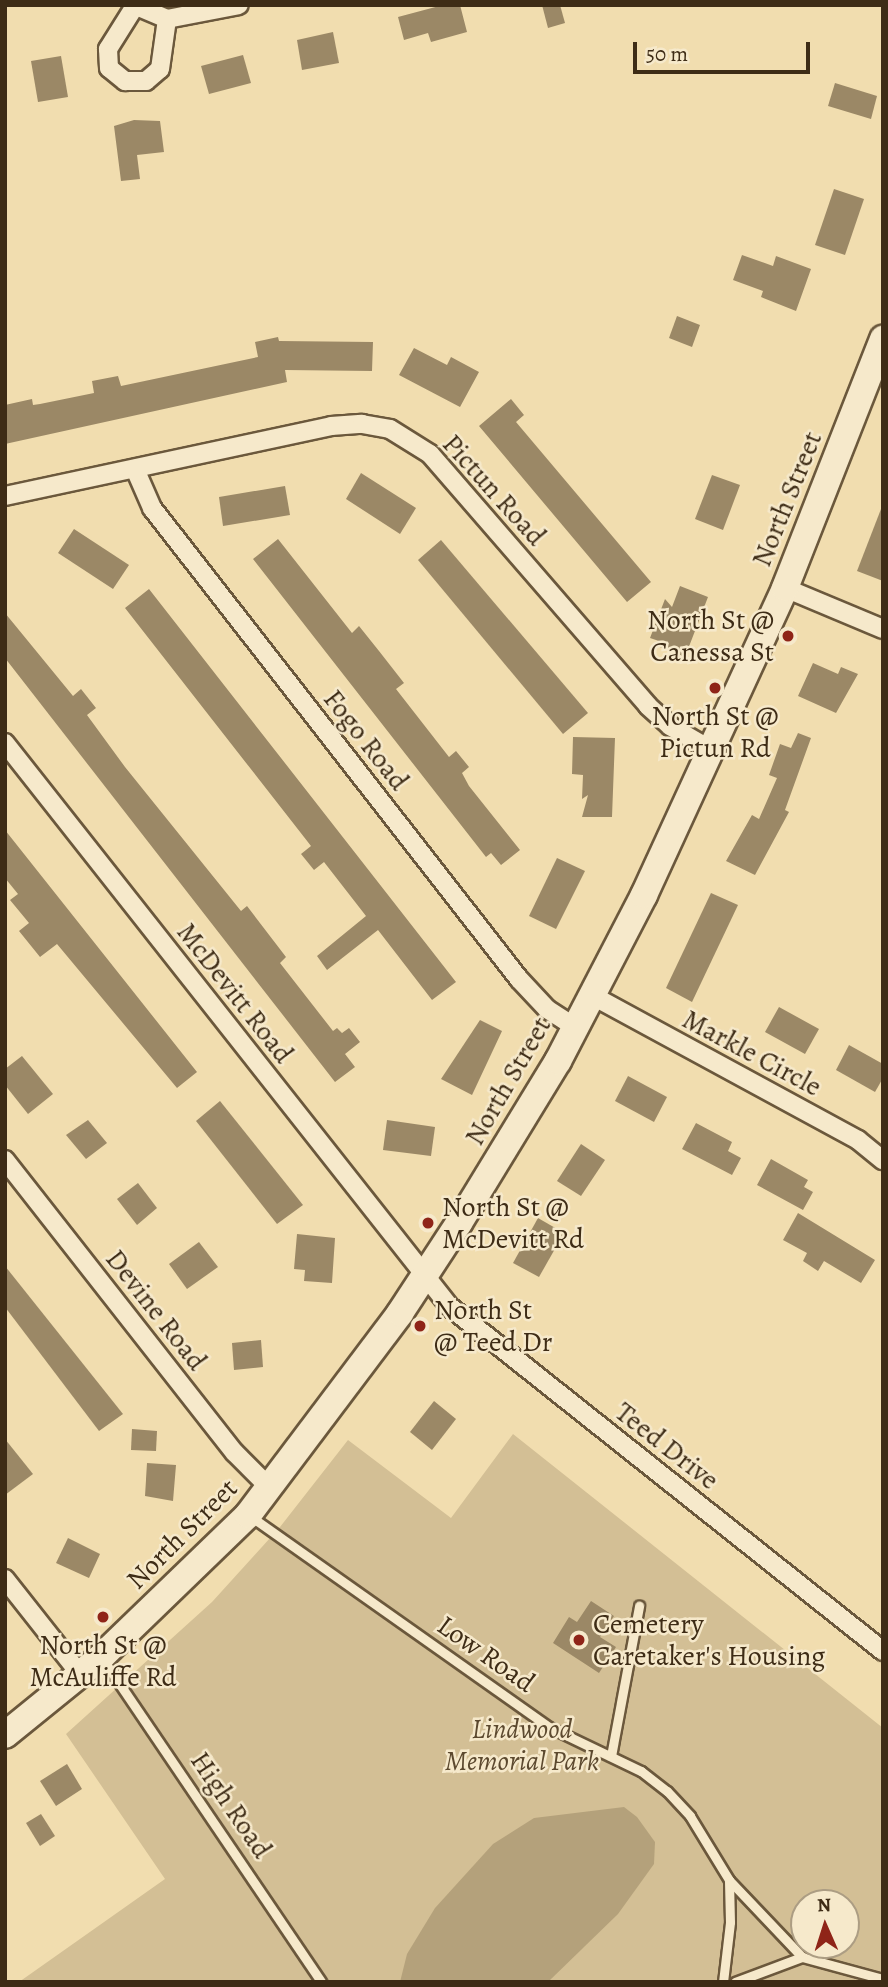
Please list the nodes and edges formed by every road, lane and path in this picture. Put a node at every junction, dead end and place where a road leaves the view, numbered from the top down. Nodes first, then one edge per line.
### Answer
1 (134, 5) edge
2 (239, 5) edge
3 (167, 19) junction
4 (883, 339) edge
5 (135, 469) junction
6 (5, 496) edge
7 (785, 588) junction
8 (883, 629) edge
9 (5, 743) edge
10 (711, 750) junction
11 (593, 996) junction
12 (576, 1028) junction
13 (5, 1160) edge
14 (883, 1160) edge
15 (424, 1277) junction
16 (271, 1488) junction
17 (248, 1515) junction
18 (5, 1580) edge
19 (639, 1606) dead end
20 (883, 1651) edge
21 (101, 1657) junction
22 (80, 1675) junction
23 (5, 1735) edge
24 (611, 1756) junction
25 (729, 1880) junction
26 (790, 1944) edge
27 (797, 1959) edge
28 (809, 1959) edge
29 (883, 1979) edge
30 (321, 1982) edge
31 (723, 1982) edge
32 (735, 1982) edge

1 - 3 street
1 - 3 street
2 - 3 street
4 - 7 main road, North Street
5 - 6 street, Pictun Road
5 - 10 street, Pictun Road
5 - 12 street, Fogo Road
7 - 8 street
7 - 10 main road, North Street
9 - 15 street, McDevitt Road
10 - 11 main road, North Street
11 - 12 main road, North Street
11 - 14 street, Markle Circle
12 - 15 main road, North Street
13 - 16 street, Devine Road
15 - 16 main road, North Street
15 - 20 street, Teed Drive
16 - 17 main road, North Street
17 - 21 main road, North Street
17 - 24 lane, Low Road
18 - 22 street
19 - 24 lane
21 - 22 main road, North Street
21 - 30 lane, High Road
22 - 23 main road, North Street
24 - 25 lane, Low Road
25 - 26 lane, Low Road
25 - 31 lane
27 - 32 lane
28 - 29 lane

